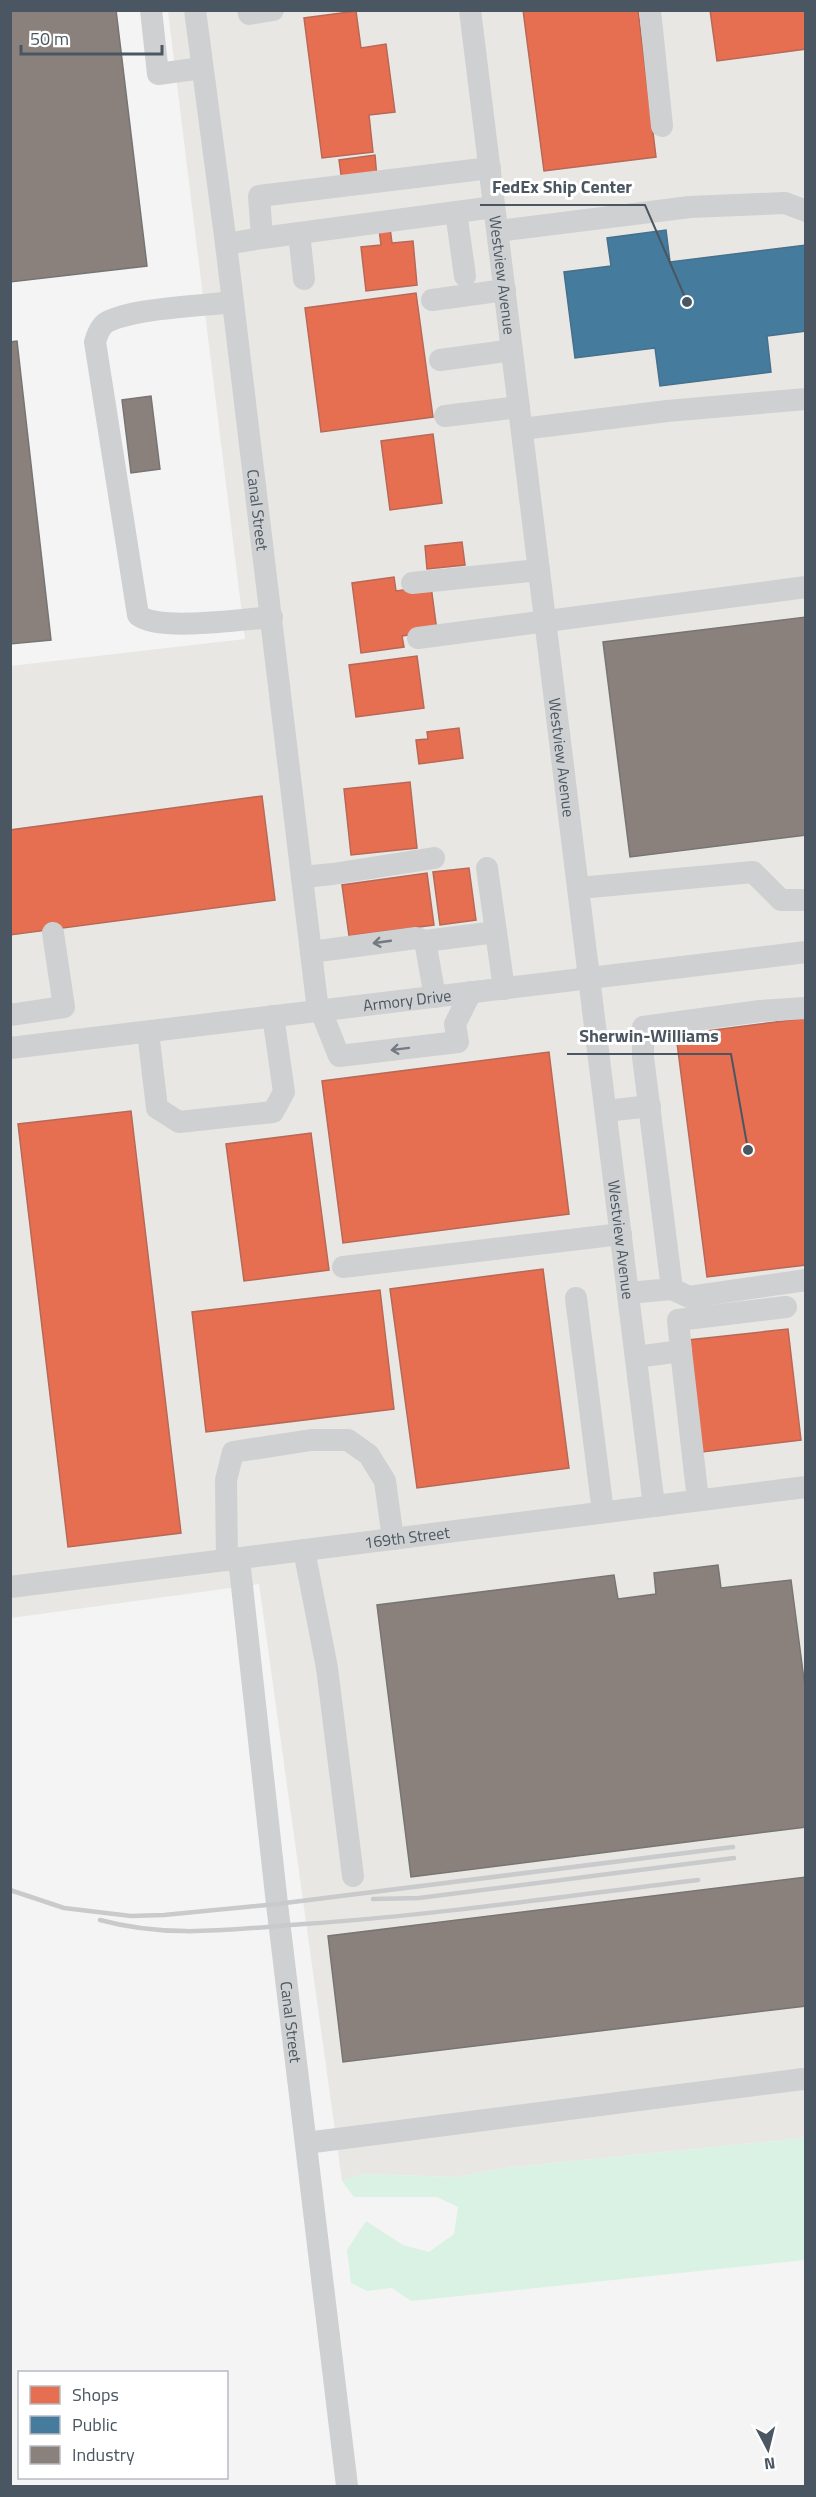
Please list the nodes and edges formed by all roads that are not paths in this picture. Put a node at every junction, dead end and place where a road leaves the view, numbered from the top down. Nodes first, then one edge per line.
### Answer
1 (151, 10) edge
2 (195, 10) edge
3 (248, 10) edge
4 (273, 10) edge
5 (470, 10) edge
6 (650, 10) edge
7 (202, 68) junction
8 (662, 126) dead end
9 (490, 168) junction
10 (494, 207) junction
11 (806, 211) edge
12 (456, 212) junction
13 (498, 231) junction
14 (299, 234) junction
15 (262, 238) junction
16 (226, 244) junction
17 (465, 276) dead end
18 (304, 279) dead end
19 (505, 290) junction
20 (432, 300) dead end
21 (233, 302) junction
22 (512, 350) junction
23 (440, 360) dead end
24 (806, 399) edge
25 (519, 406) junction
26 (445, 416) dead end
27 (522, 429) junction
28 (539, 570) junction
29 (412, 583) dead end
30 (806, 587) edge
31 (272, 616) junction
32 (546, 620) junction
33 (418, 638) dead end
34 (435, 858) dead end
35 (487, 868) dead end
36 (302, 877) junction
37 (579, 888) junction
38 (806, 900) edge
39 (496, 932) junction
40 (53, 933) dead end
41 (425, 941) junction
42 (311, 952) junction
43 (806, 952) edge
44 (590, 978) junction
45 (504, 989) junction
46 (471, 992) junction
47 (435, 997) junction
48 (806, 1008) edge
49 (54, 1010) junction
50 (319, 1011) junction
51 (10, 1015) edge
52 (273, 1016) junction
53 (148, 1032) junction
54 (58, 1042) junction
55 (10, 1048) edge
56 (650, 1106) junction
57 (606, 1111) junction
58 (621, 1234) junction
59 (344, 1267) dead end
60 (806, 1280) edge
61 (672, 1289) junction
62 (628, 1293) junction
63 (576, 1298) dead end
64 (786, 1306) dead end
65 (681, 1351) junction
66 (636, 1356) junction
67 (806, 1487) edge
68 (698, 1500) junction
69 (654, 1506) junction
70 (603, 1512) junction
71 (393, 1539) junction
72 (304, 1550) junction
73 (233, 1559) junction
74 (10, 1587) edge
75 (353, 1876) dead end
76 (803, 2079) dead end
77 (306, 2143) junction
78 (347, 2487) edge

1 - 7 street
2 - 7 street, Canal Street
3 - 4 street
5 - 9 street, Westview Avenue
6 - 8 street
7 - 16 street, Canal Street
9 - 10 street, Westview Avenue
9 - 15 street
10 - 12 street
10 - 13 street, Westview Avenue
11 - 13 street
12 - 14 street
12 - 17 street
13 - 19 street, Westview Avenue
14 - 15 street
14 - 18 street
15 - 16 street
16 - 21 street, Canal Street
19 - 20 street
19 - 22 street, Westview Avenue
21 - 31 street, Canal Street
21 - 31 street
22 - 23 street
22 - 25 street, Westview Avenue
24 - 27 street
25 - 26 street
25 - 27 street, Westview Avenue
27 - 28 street, Westview Avenue
28 - 29 street
28 - 32 street, Westview Avenue
30 - 32 street
31 - 36 street, Canal Street
32 - 33 street
32 - 37 street, Westview Avenue
34 - 36 street
35 - 39 street
36 - 42 street, Canal Street
37 - 38 street
37 - 44 street, Westview Avenue
39 - 41 street
39 - 45 street
40 - 49 street
41 -> 42 street
41 - 47 street
42 - 50 street, Canal Street
43 - 44 street, Armory Drive
44 - 45 street, Armory Drive
44 - 57 street, Westview Avenue
45 - 46 street, Armory Drive
46 - 47 street, Armory Drive
46 -> 50 street, Canal Street
47 - 50 street, Armory Drive
48 - 56 street
49 - 51 street
49 - 54 street
50 - 52 street, Armory Drive
52 - 53 street, Armory Drive
52 - 53 street
53 - 54 street, Armory Drive
54 - 55 street, Armory Drive
56 - 57 street
56 - 61 street
57 - 58 street, Westview Avenue
58 - 59 street
58 - 62 street, Westview Avenue
60 - 61 street
61 - 62 street
62 - 66 street, Westview Avenue
63 - 70 street
64 - 65 street
65 - 66 street
65 - 68 street
66 - 69 street, Westview Avenue
67 - 68 street, 169th Street
68 - 69 street, 169th Street
69 - 70 street, 169th Street
70 - 71 street, 169th Street
71 - 72 street, 169th Street
71 - 73 street, Canal Street
72 - 73 street, 169th Street
72 - 75 street
73 - 74 street, 169th Street
73 - 77 street, Canal Street
76 - 77 street
77 - 78 street, Canal Street

